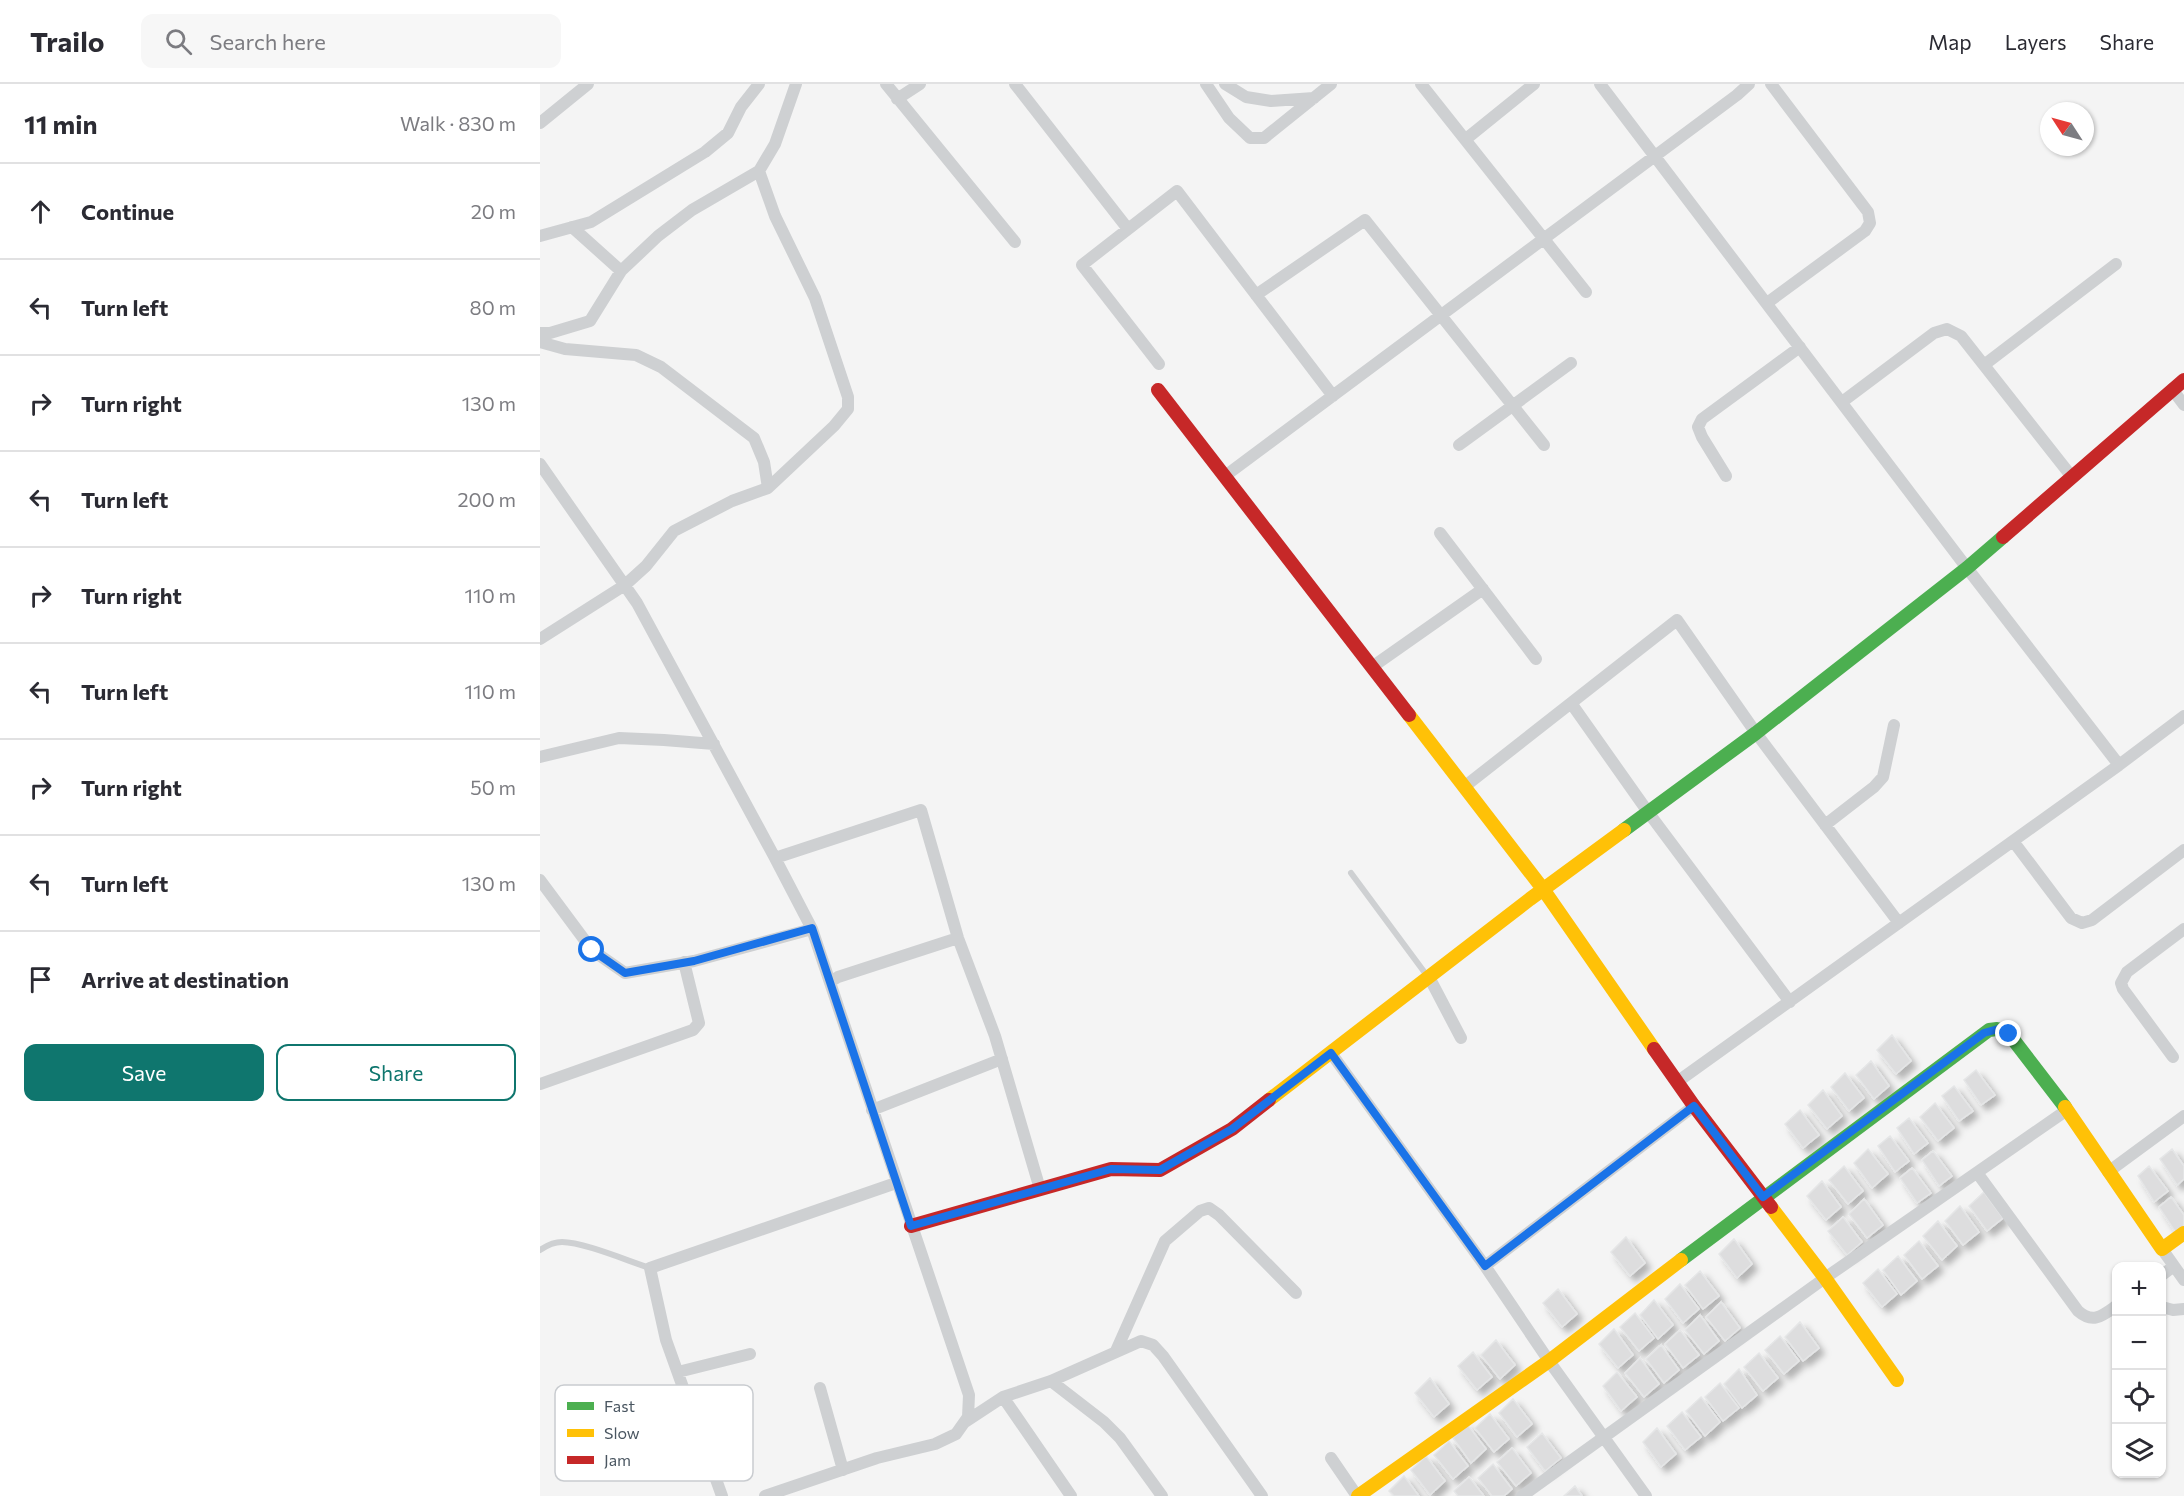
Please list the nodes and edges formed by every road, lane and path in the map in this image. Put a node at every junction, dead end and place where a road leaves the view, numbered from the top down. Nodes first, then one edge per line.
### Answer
1 (588, 84) edge
2 (759, 84) edge
3 (796, 84) edge
4 (886, 84) edge
5 (920, 84) edge
6 (1015, 84) edge
7 (1206, 84) edge
8 (1224, 84) edge
9 (1331, 84) edge
10 (1421, 84) edge
11 (1534, 84) edge
12 (1600, 84) edge
13 (1749, 84) edge
14 (1771, 84) edge
15 (1314, 98) junction
16 (897, 99) junction
17 (540, 123) edge
18 (1466, 139) junction
19 (1656, 155) junction
20 (759, 171) junction
21 (572, 227) junction
22 (1128, 229) junction
23 (540, 237) edge
24 (1545, 238) junction
25 (1015, 242) dead end
26 (2116, 264) dead end
27 (621, 271) junction
28 (1586, 292) dead end
29 (1256, 295) junction
30 (1767, 303) junction
31 (1440, 316) junction
32 (540, 333) edge
33 (540, 342) edge
34 (1800, 347) junction
35 (1571, 363) dead end
36 (1159, 364) dead end
37 (1984, 365) junction
38 (2184, 380) edge
39 (2172, 389) junction
40 (1158, 390) dead end
41 (1333, 396) junction
42 (1842, 402) junction
43 (2184, 405) edge
44 (1512, 406) junction
45 (1459, 445) dead end
46 (1544, 445) dead end
47 (540, 464) edge
48 (1225, 476) junction
49 (1726, 476) dead end
50 (2072, 477) junction
51 (768, 488) junction
52 (1440, 533) dead end
53 (1967, 568) junction
54 (625, 585) junction
55 (1483, 589) junction
56 (540, 639) edge
57 (1536, 658) dead end
58 (1372, 667) junction
59 (1570, 704) junction
60 (2184, 716) edge
61 (1894, 725) dead end
62 (1756, 733) junction
63 (714, 744) junction
64 (540, 757) edge
65 (2119, 765) junction
66 (1464, 787) junction
67 (1648, 812) junction
68 (1826, 825) junction
69 (2013, 841) junction
70 (2184, 850) edge
71 (775, 858) junction
72 (1351, 873) dead end
73 (540, 880) edge
74 (1543, 890) junction
75 (1899, 923) junction
76 (812, 928) junction
77 (2184, 929) edge
78 (958, 938) junction
79 (684, 962) junction
80 (1429, 977) junction
81 (830, 982) junction
82 (1790, 1002) junction
83 (1461, 1038) dead end
84 (1331, 1053) junction
85 (2173, 1057) dead end
86 (1002, 1059) junction
87 (1677, 1082) junction
88 (540, 1084) edge
89 (1694, 1106) junction
90 (872, 1110) junction
91 (2067, 1110) junction
92 (2184, 1116) edge
93 (2109, 1172) junction
94 (1978, 1173) junction
95 (896, 1183) junction
96 (1040, 1189) junction
97 (1763, 1197) junction
98 (911, 1226) junction
99 (2184, 1233) edge
100 (2162, 1249) junction
101 (540, 1250) edge
102 (1485, 1266) junction
103 (2174, 1266) junction
104 (650, 1268) junction
105 (2166, 1272) edge
106 (1826, 1278) junction
107 (2184, 1280) edge
108 (1296, 1293) dead end
109 (2112, 1308) edge
110 (2166, 1308) edge
111 (2184, 1309) edge
112 (1116, 1351) junction
113 (750, 1354) dead end
114 (1549, 1361) junction
115 (678, 1372) junction
116 (1897, 1380) dead end
117 (1051, 1382) junction
118 (683, 1385) edge
119 (820, 1388) dead end
120 (1003, 1397) junction
121 (965, 1422) junction
122 (1602, 1438) junction
123 (1331, 1458) dead end
124 (843, 1470) junction
125 (717, 1481) edge
126 (722, 1496) edge
127 (765, 1496) edge
128 (1071, 1496) edge
129 (1162, 1496) edge
130 (1262, 1496) edge
131 (1358, 1496) edge
132 (1522, 1496) edge
133 (1646, 1496) edge

1 - 17 street
2 - 21 street
3 - 20 street
4 - 16 street
5 - 16 street
6 - 22 street
7 - 15 street
8 - 15 street
9 - 15 street
10 - 18 street
11 - 18 street
12 - 19 street
13 - 19 street
14 - 30 street
16 - 25 street
18 - 24 street
19 - 24 street
19 - 30 street
20 - 27 street
20 - 51 street
21 - 23 street
21 - 27 street
22 - 29 street
22 - 36 street
24 - 28 street
24 - 31 street
26 - 37 street
27 - 32 street
29 - 31 street
29 - 41 street
30 - 34 street
31 - 41 street
31 - 44 street
33 - 51 street
34 - 42 street
34 - 49 street
35 - 44 street
37 - 42 street
37 - 50 street
38 - 39 street
39 - 43 street
39 - 50 street
40 - 48 street
41 - 48 street
42 - 53 street
44 - 45 street
44 - 46 street
47 - 54 street
48 - 58 street
50 - 53 street
51 - 54 street
52 - 55 street
53 - 62 street
53 - 65 street
54 - 56 street
54 - 63 street
55 - 57 street
55 - 58 street
58 - 66 street
59 - 62 street
59 - 66 street
59 - 67 street
60 - 65 street
61 - 68 street
62 - 67 street
62 - 68 street
63 - 64 street
63 - 71 street
65 - 69 street
66 - 74 street
67 - 74 street
67 - 82 street
68 - 75 street
69 - 70 street
69 - 75 street
71 - 76 street
71 - 78 street
72 - 80 lane
73 - 79 street
74 - 80 street
74 - 87 street
75 - 82 street
76 - 79 street
76 - 81 street
77 - 85 street
78 - 81 street
78 - 86 street
79 - 88 street
80 - 83 street
80 - 84 street
81 - 90 street
82 - 87 street
84 - 96 street
84 - 102 street
86 - 90 street
86 - 96 street
87 - 89 street
89 - 97 street
89 - 102 street
90 - 95 street
91 - 93 street
91 - 94 street
91 - 97 street
92 - 93 street
93 - 100 street
94 - 106 street
94 - 109 street
95 - 98 street
95 - 104 street
96 - 98 street
97 - 106 street
97 - 114 street
98 - 121 street
99 - 100 street
100 - 103 street
101 - 104 lane
102 - 114 street
103 - 105 street
103 - 107 street
104 - 115 street
106 - 116 street
106 - 122 street
108 - 112 street
110 - 111 street
112 - 117 street
112 - 130 street
113 - 115 street
114 - 122 street
114 - 131 street
115 - 118 street
117 - 120 street
117 - 129 street
119 - 124 street
120 - 121 street
120 - 128 street
121 - 124 street
122 - 132 street
122 - 133 street
123 - 131 street
124 - 127 street
125 - 126 street

